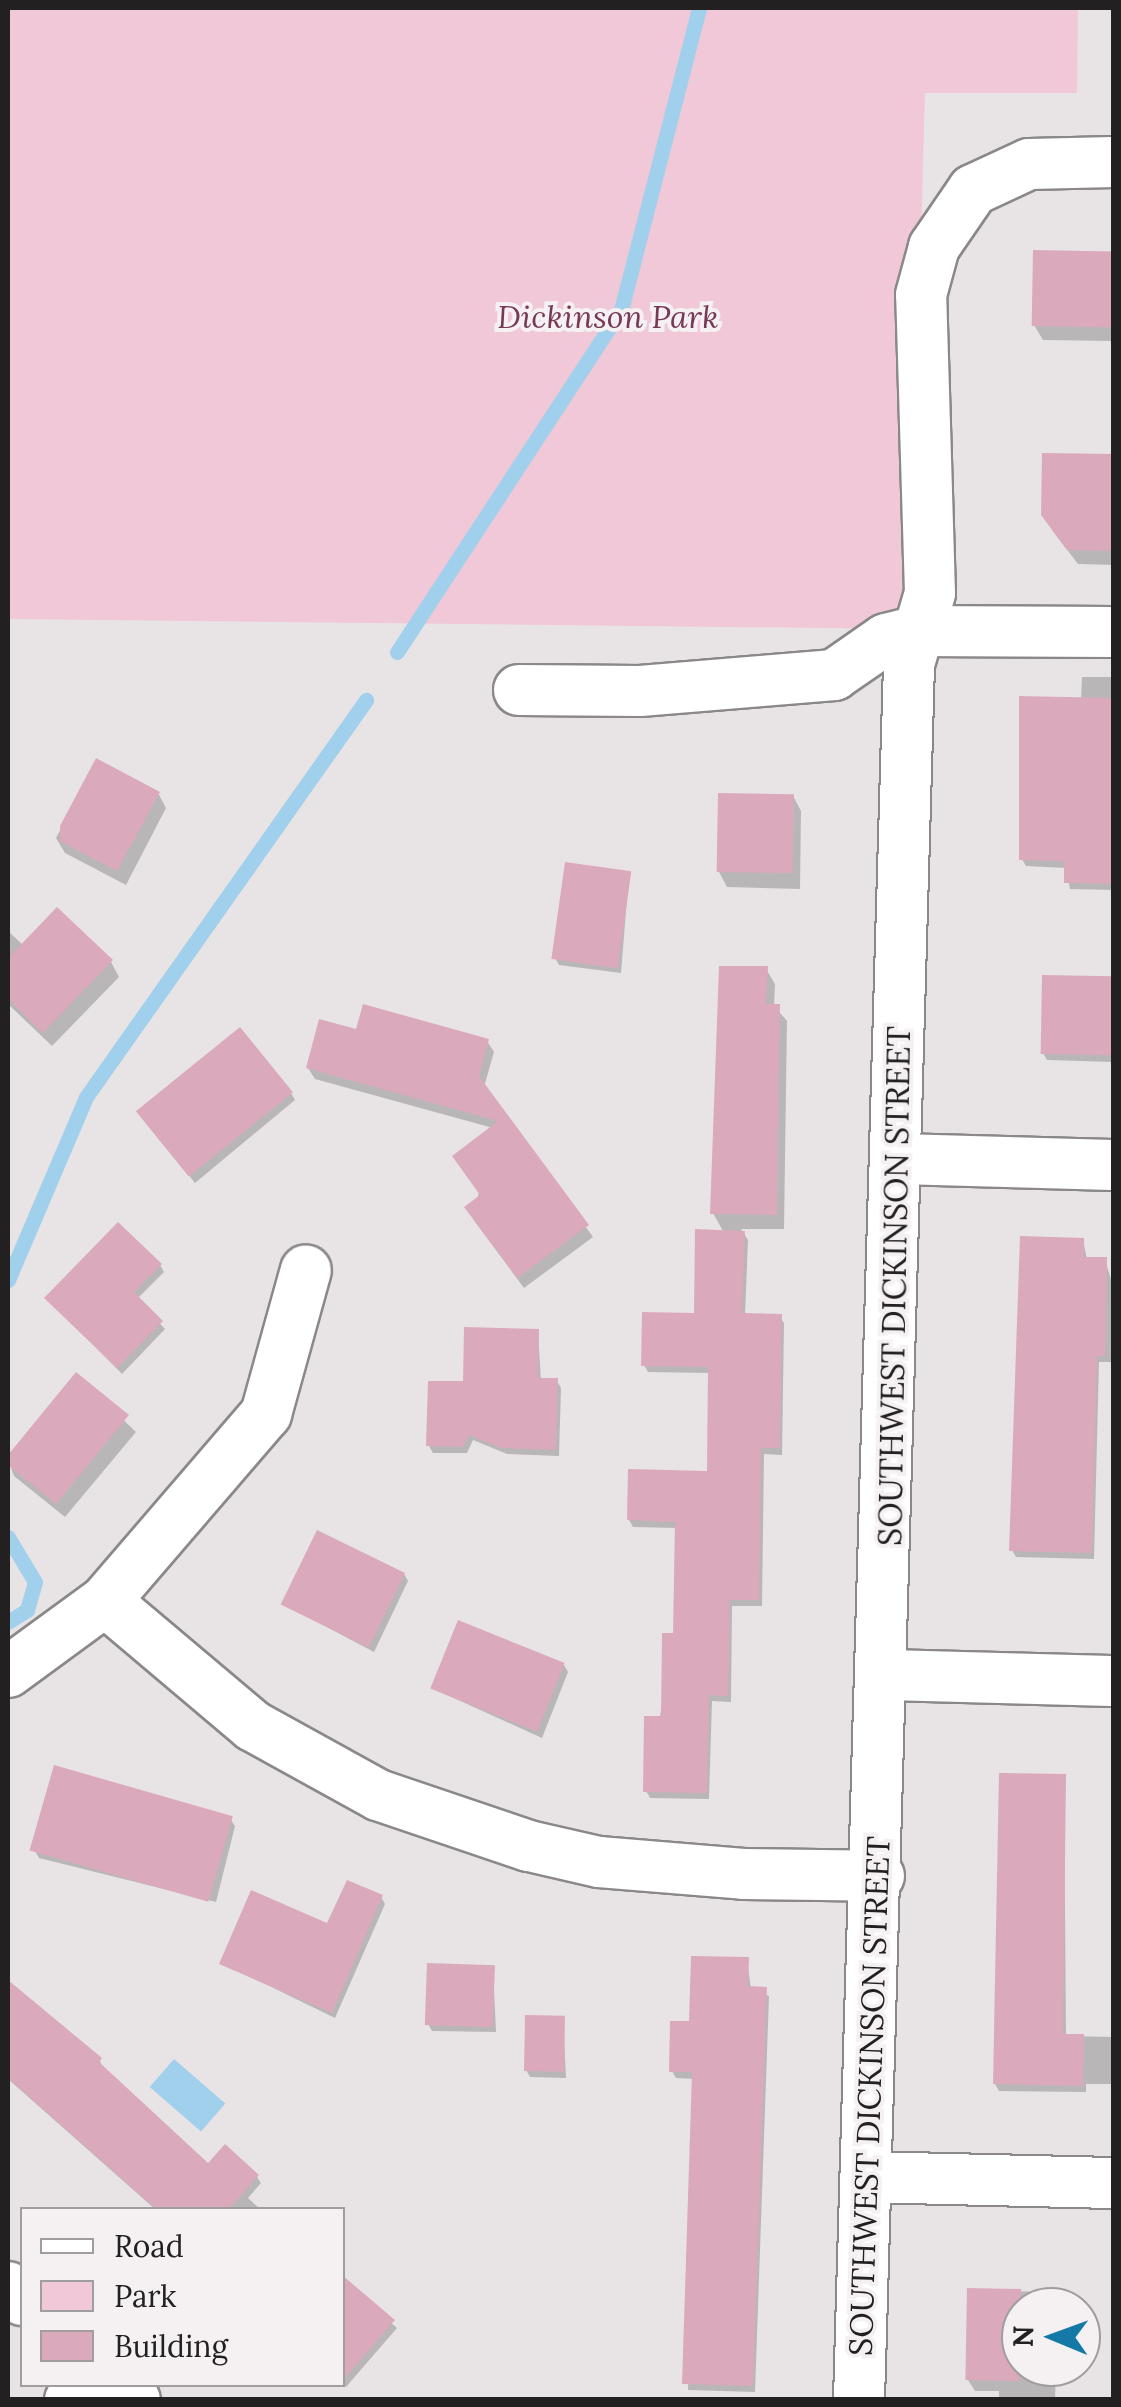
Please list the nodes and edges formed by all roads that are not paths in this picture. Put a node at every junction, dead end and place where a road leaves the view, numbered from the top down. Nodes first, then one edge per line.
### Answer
1 (1114, 162) edge
2 (917, 631) junction
3 (1114, 632) edge
4 (519, 690) dead end
5 (898, 1159) junction
6 (1114, 1165) edge
7 (306, 1270) dead end
8 (106, 1601) junction
9 (8, 1672) edge
10 (885, 1675) junction
11 (1114, 1680) edge
12 (879, 1876) junction
13 (866, 2177) junction
14 (1114, 2183) edge
15 (859, 2400) edge

1 - 2 street, SOUTHWEST DICKINSON STREET
2 - 3 street
2 - 4 street
2 - 5 street, SOUTHWEST DICKINSON STREET
5 - 6 street
5 - 10 street, SOUTHWEST DICKINSON STREET
7 - 8 street
8 - 9 street
8 - 12 street
10 - 11 street
10 - 12 street, SOUTHWEST DICKINSON STREET
12 - 13 street, SOUTHWEST DICKINSON STREET
13 - 14 street
13 - 15 street, SOUTHWEST DICKINSON STREET

